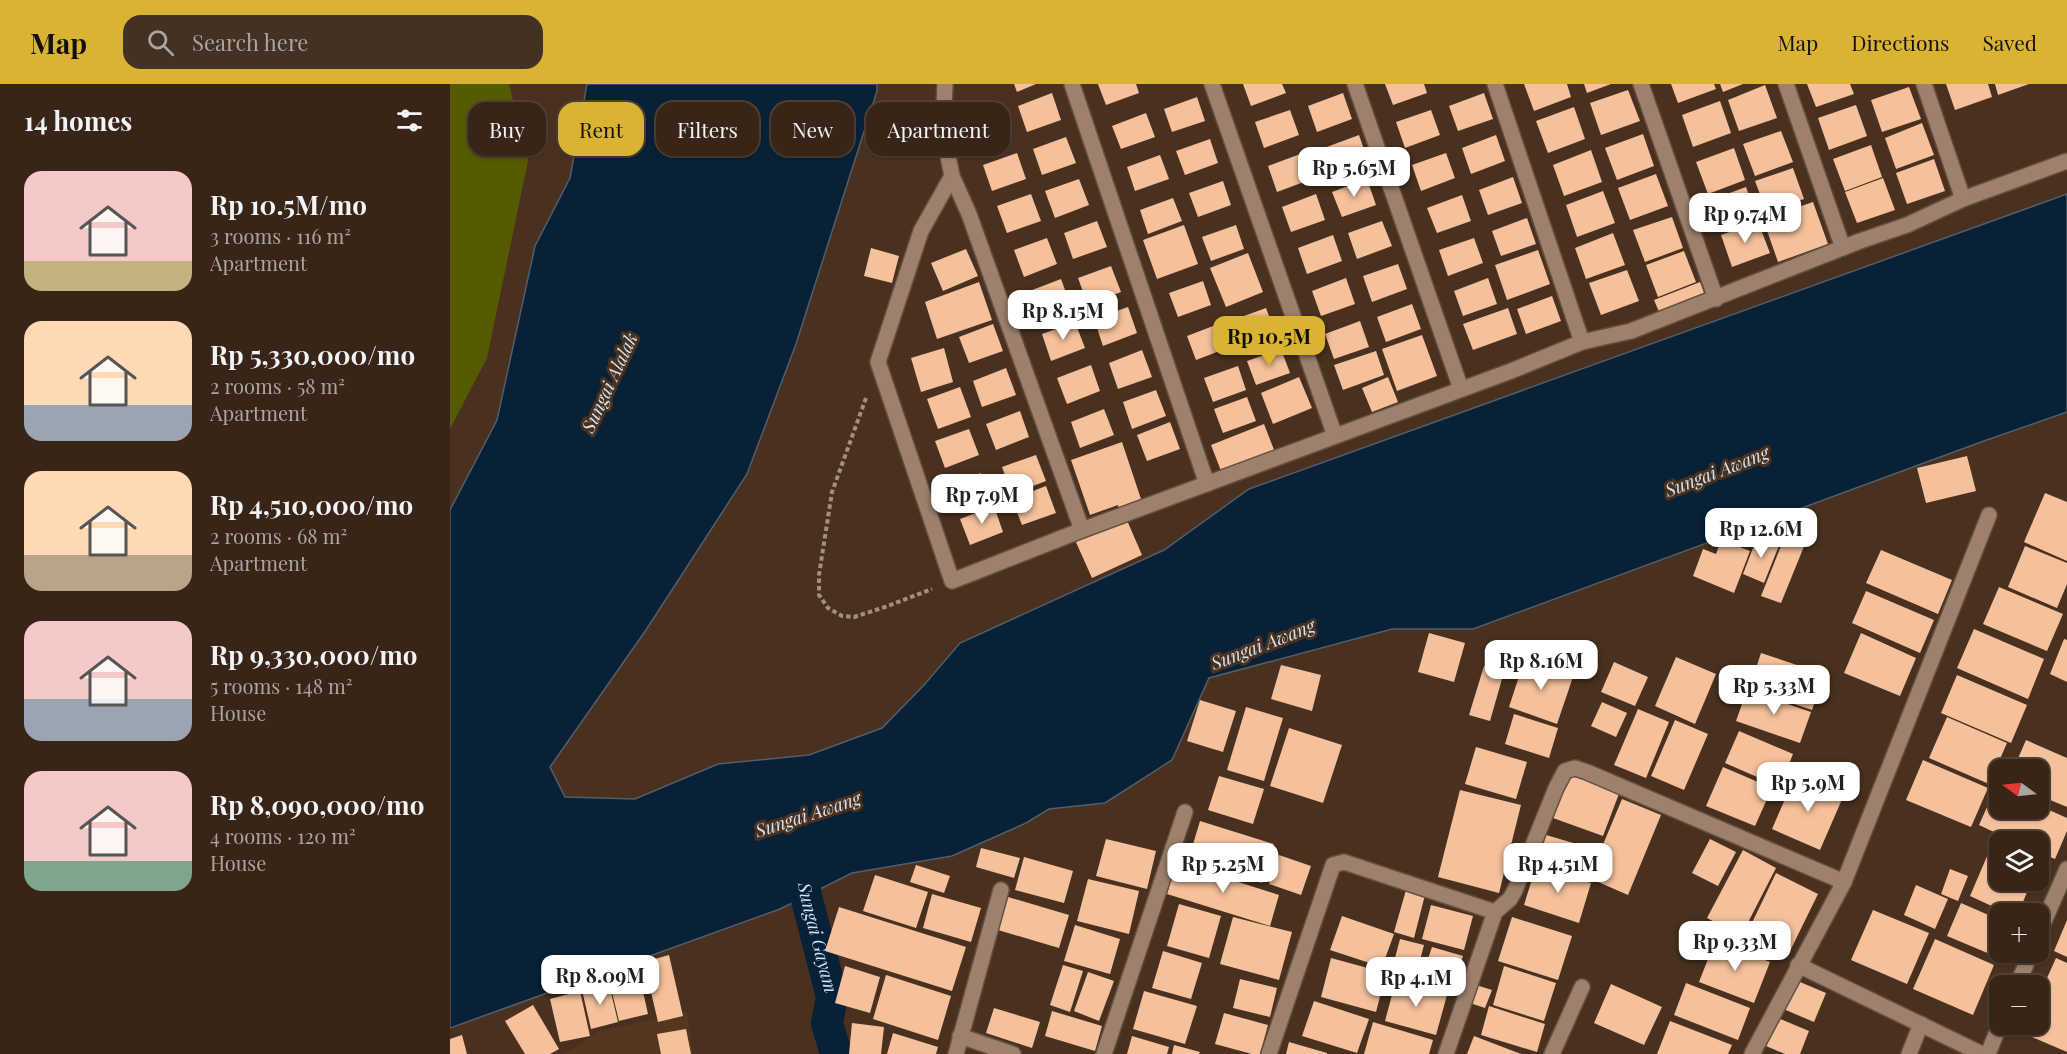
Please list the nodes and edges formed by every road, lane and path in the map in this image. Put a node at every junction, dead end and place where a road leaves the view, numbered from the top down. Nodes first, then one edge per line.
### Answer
1 (945, 84) edge
2 (1072, 84) edge
3 (1212, 84) edge
4 (1355, 84) edge
5 (1495, 84) edge
6 (1641, 84) edge
7 (1786, 84) edge
8 (1924, 84) edge
9 (2067, 161) edge
10 (952, 176) junction
11 (1963, 199) junction
12 (1843, 248) junction
13 (1716, 299) junction
14 (1582, 342) junction
15 (878, 362) junction
16 (1461, 389) junction
17 (1335, 436) junction
18 (1207, 484) junction
19 (1989, 515) dead end
20 (1082, 530) junction
21 (952, 581) junction
22 (1185, 812) dead end
23 (2067, 869) edge
24 (1844, 882) junction
25 (1001, 890) dead end
26 (2049, 910) edge
27 (1495, 912) junction
28 (1798, 965) junction
29 (1582, 987) dead end
30 (1921, 1024) junction
31 (1996, 1035) edge
32 (960, 1036) junction
33 (956, 1054) edge
34 (1013, 1054) edge
35 (1104, 1054) edge
36 (1269, 1054) edge
37 (1446, 1054) edge
38 (1552, 1054) edge
39 (1752, 1054) edge
40 (1909, 1054) edge
41 (1982, 1054) edge
42 (1988, 1054) edge

1 - 10 street
2 - 18 street
3 - 17 street
4 - 16 street
5 - 14 street
6 - 13 street
7 - 12 street
8 - 11 street
9 - 11 street
10 - 15 street
10 - 20 street
11 - 12 street
12 - 13 street
13 - 14 street
14 - 16 street
15 - 21 street
15 - 21 path
16 - 17 street
17 - 18 street
18 - 20 street
19 - 24 street
20 - 21 street
22 - 35 street
23 - 26 street
24 - 27 street
24 - 28 street
25 - 32 street
27 - 36 street
27 - 37 street
28 - 30 street
28 - 39 street
29 - 38 street
30 - 40 street
30 - 41 street
31 - 42 street
32 - 33 street
32 - 34 street

